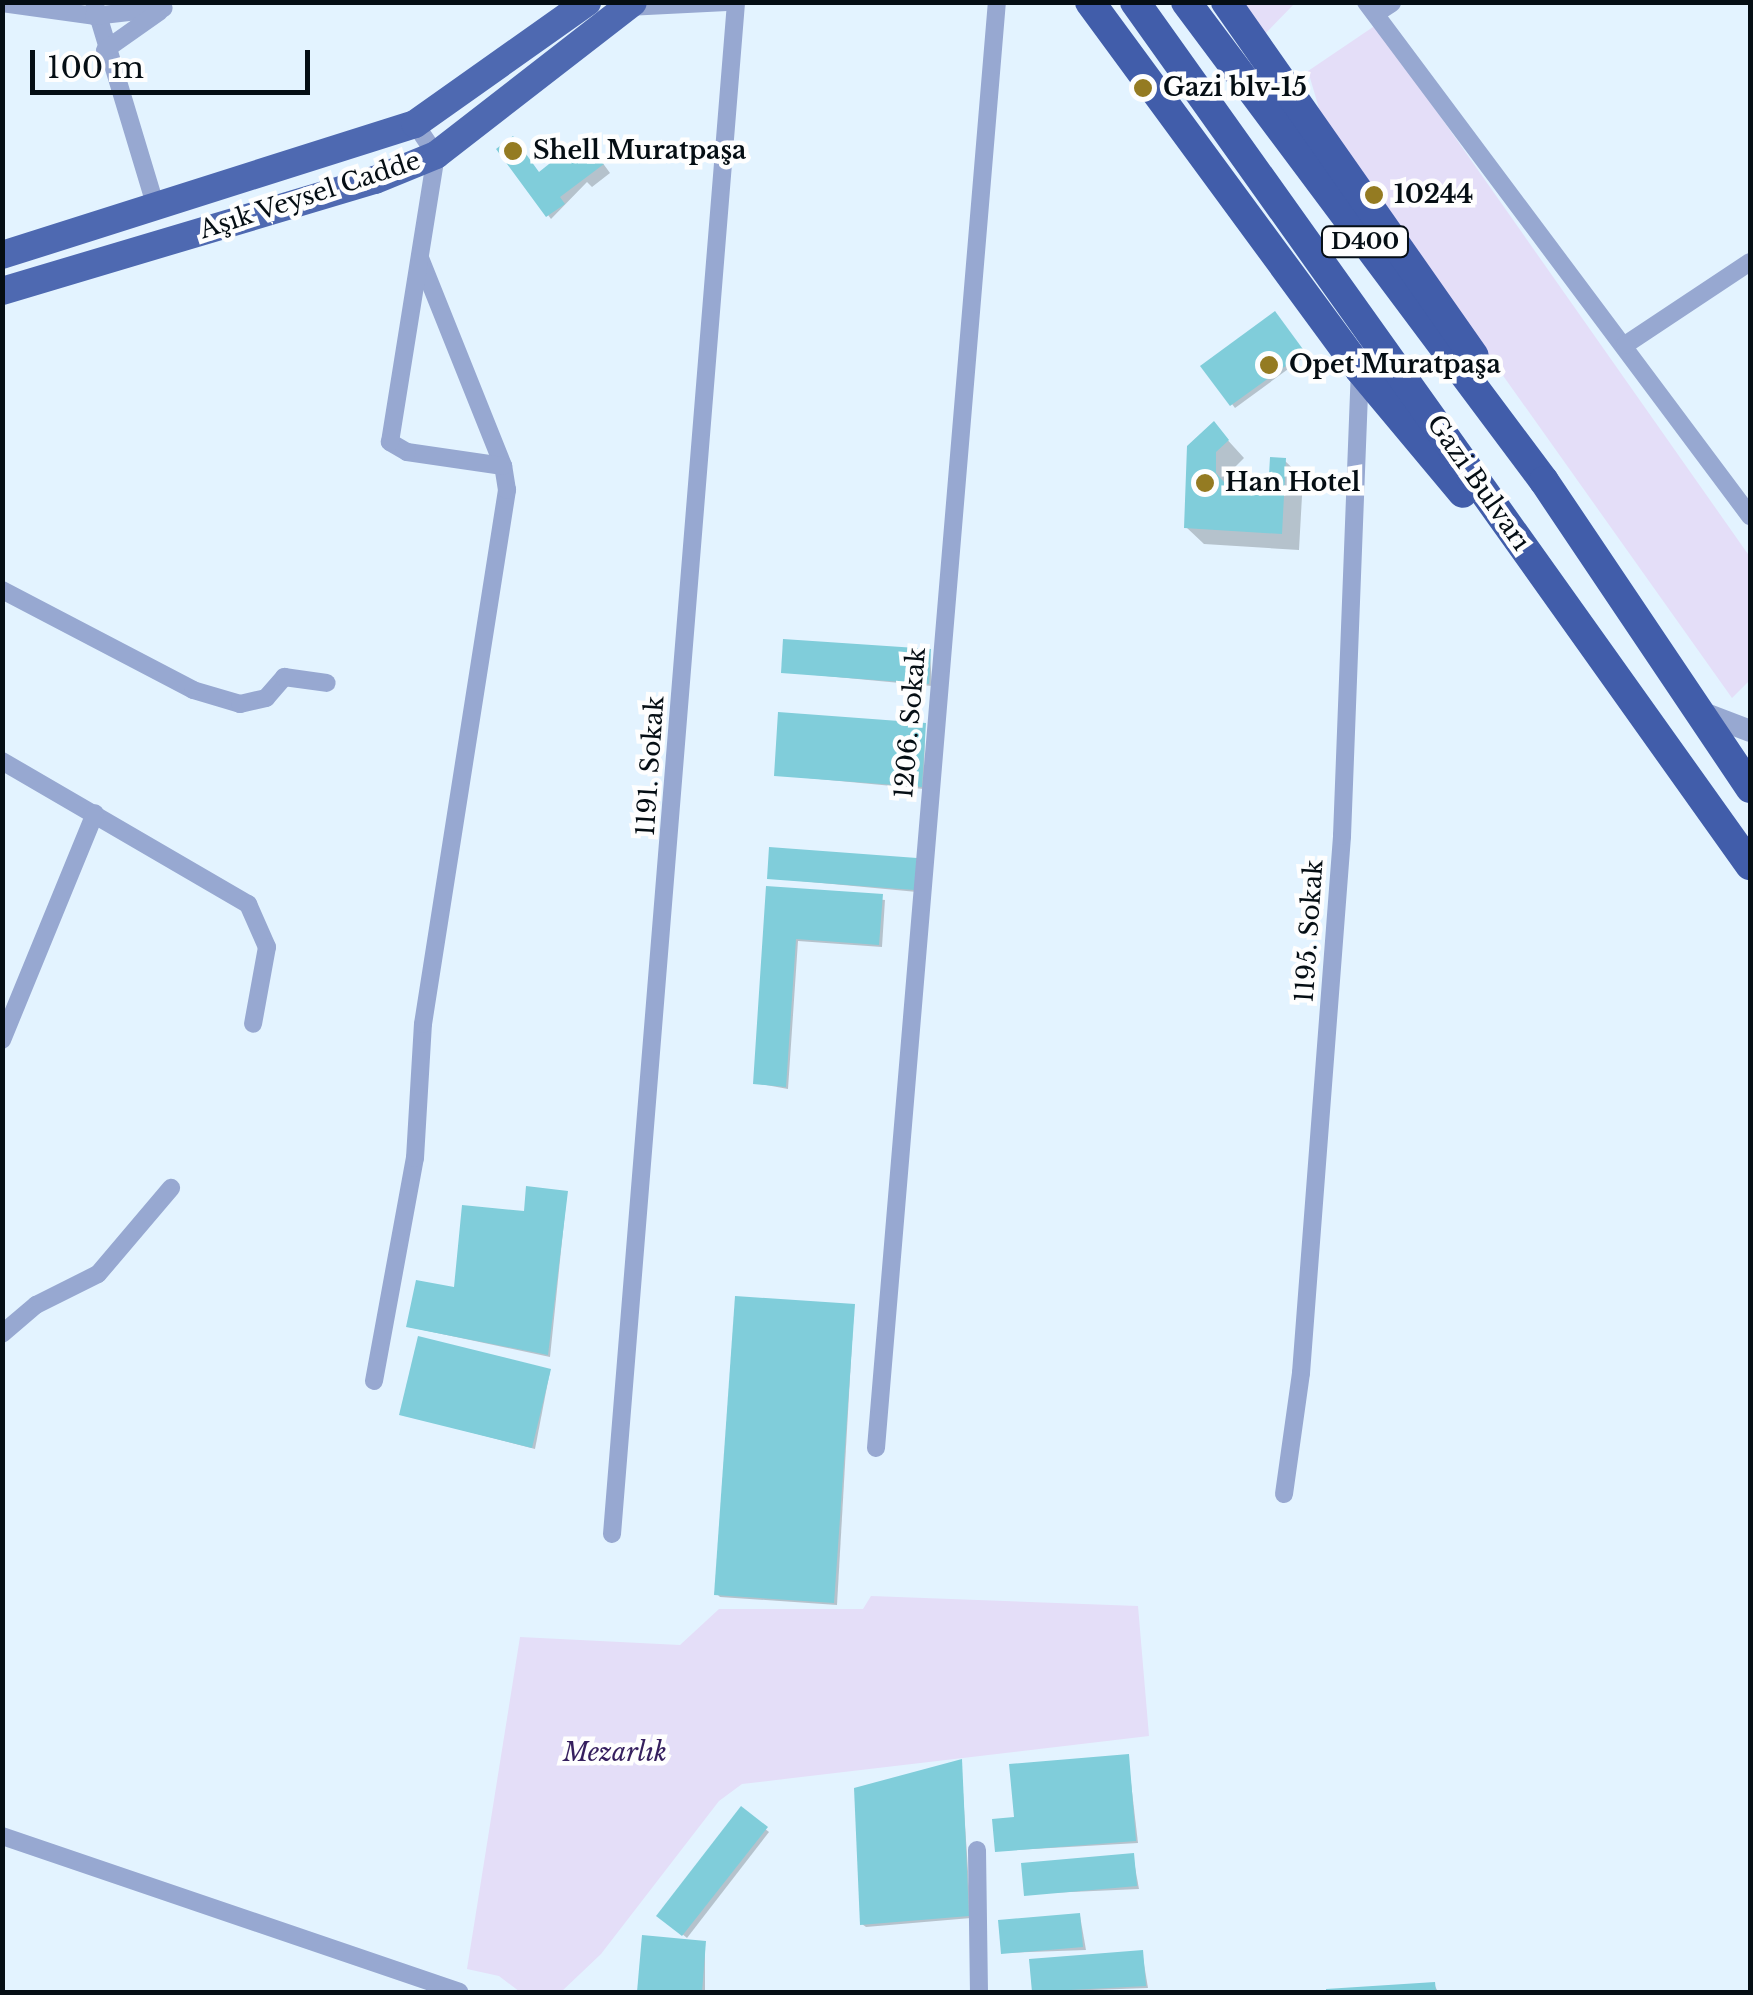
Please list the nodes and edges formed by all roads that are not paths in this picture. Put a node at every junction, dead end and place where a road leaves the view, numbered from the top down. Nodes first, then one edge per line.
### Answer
1 (586, 2) edge
2 (726, 2) edge
3 (736, 2) edge
4 (997, 2) edge
5 (1090, 2) edge
6 (1136, 2) edge
7 (1186, 2) edge
8 (1226, 2) edge
9 (2, 3) edge
10 (630, 5) edge
11 (1377, 5) edge
12 (168, 6) edge
13 (94, 9) edge
14 (105, 50) junction
15 (415, 124) junction
16 (348, 148) junction
17 (436, 155) junction
18 (363, 184) junction
19 (156, 208) junction
20 (2, 255) edge
21 (420, 257) junction
22 (1750, 262) edge
23 (2, 291) edge
24 (1625, 345) junction
25 (1360, 370) junction
26 (504, 466) junction
27 (1544, 480) junction
28 (1750, 516) edge
29 (2, 590) edge
30 (1612, 672) junction
31 (327, 683) dead end
32 (1694, 709) junction
33 (1750, 730) edge
34 (2, 761) edge
35 (1750, 788) edge
36 (96, 813) junction
37 (1750, 865) edge
38 (253, 1024) dead end
39 (2, 1040) edge
40 (171, 1188) dead end
41 (2, 1334) edge
42 (374, 1380) dead end
43 (876, 1448) dead end
44 (1284, 1494) dead end
45 (612, 1534) dead end
46 (2, 1836) edge
47 (977, 1850) dead end
48 (459, 1992) edge
49 (979, 1992) edge

1 - 15 main road, Aşık Veysel Cadde
2 - 10 street
3 - 45 street, 1191. Sokak
4 - 43 street, 1206. Sokak
5 - 25 highway
6 - 30 highway, Gazi Bulvarı / D400
7 - 27 highway, Gazi Bulvarı / D400
8 - 27 highway
9 - 13 street
10 - 17 main road, Aşık Veysel Cadde
11 - 24 street
12 - 13 street
12 - 14 street
13 - 14 street
14 - 19 street
15 - 16 main road, Aşık Veysel Cadde
15 - 17 street
16 - 18 main road
16 - 19 main road, Aşık Veysel Cadde
17 - 18 main road, Aşık Veysel Cadde
17 - 21 street
18 - 23 main road, Aşık Veysel Cadde
19 - 20 main road, Aşık Veysel Cadde
21 - 26 street
21 - 26 street
22 - 24 street
24 - 28 street
25 - 30 highway
25 - 44 street, 1195. Sokak
26 - 42 street
27 - 32 highway, Gazi Bulvarı / D400
29 - 31 street
30 - 37 highway, Gazi Bulvarı / D400
32 - 33 street
32 - 35 highway, Gazi Bulvarı / D400
34 - 36 street
36 - 38 street
36 - 39 street
40 - 41 street
46 - 48 street
47 - 49 street

